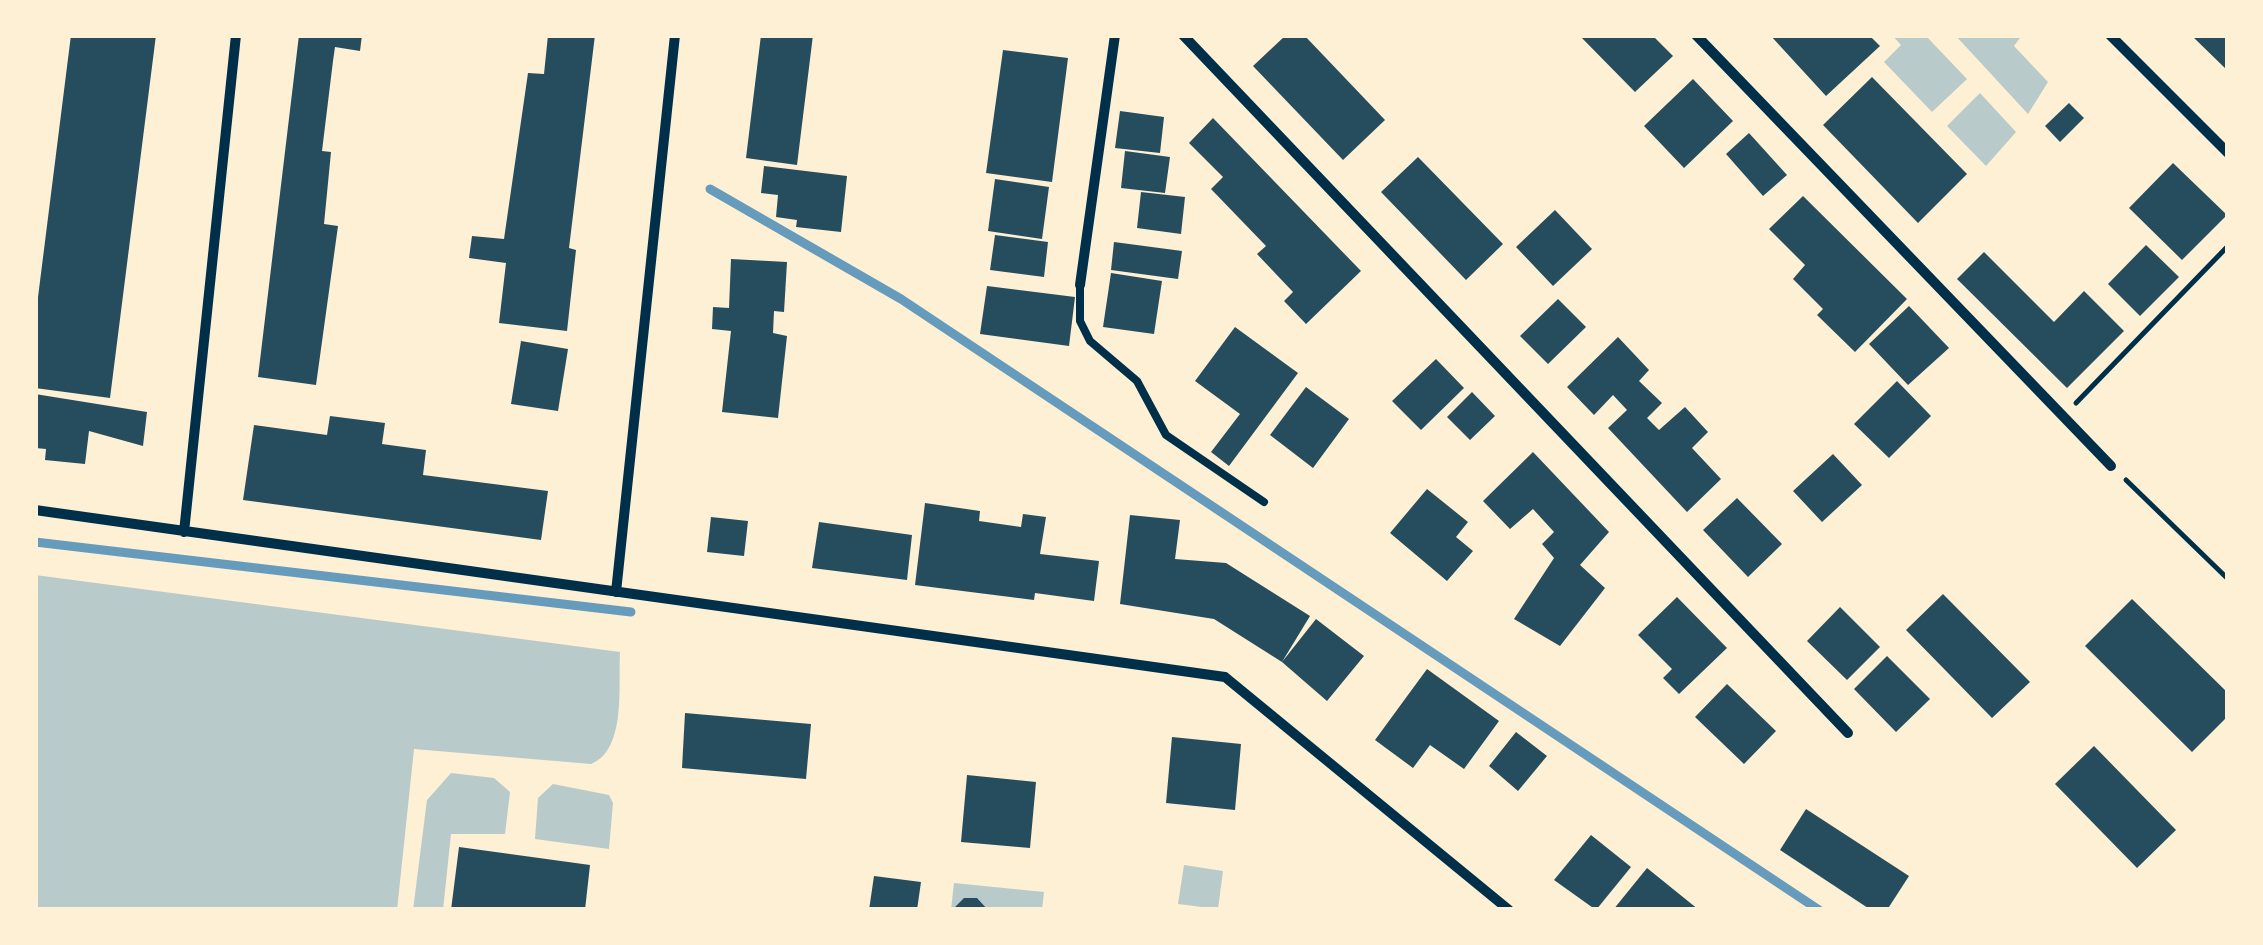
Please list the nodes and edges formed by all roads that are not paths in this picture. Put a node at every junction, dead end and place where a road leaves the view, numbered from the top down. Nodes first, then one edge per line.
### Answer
1 (236, 35) edge
2 (675, 35) edge
3 (1115, 35) edge
4 (1183, 35) edge
5 (1696, 35) edge
6 (2110, 35) edge
7 (2228, 153) edge
8 (1080, 285) joint
9 (2111, 466) road end
10 (1264, 502) dead end
11 (35, 510) edge
12 (184, 532) junction
13 (616, 592) junction
14 (1848, 734) dead end
15 (1509, 910) edge

1 - 12 street
2 - 13 street
3 - 8 street
4 - 14 street
5 - 9 street
6 - 7 street
8 - 10 lane
11 - 12 street
12 - 13 street
13 - 15 street

